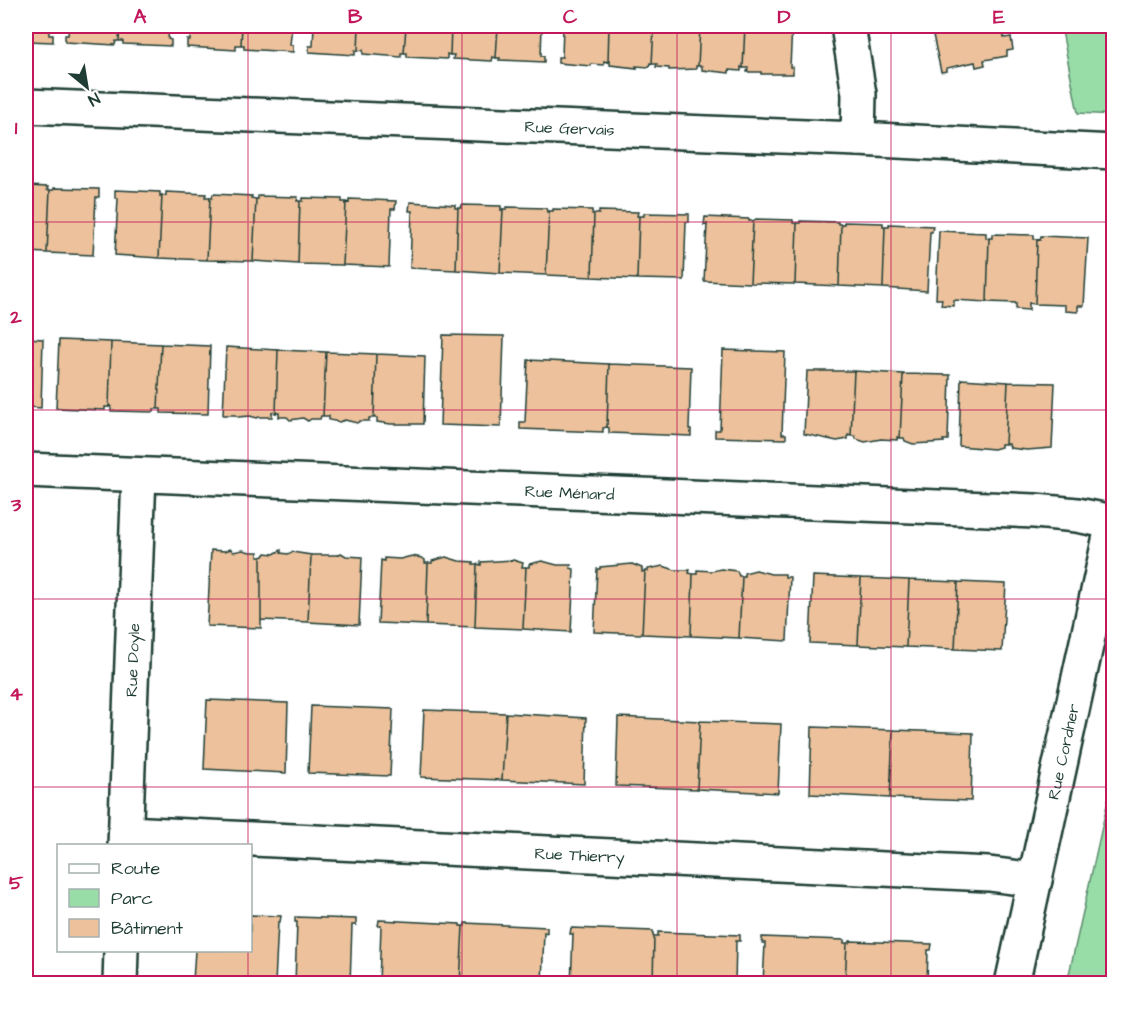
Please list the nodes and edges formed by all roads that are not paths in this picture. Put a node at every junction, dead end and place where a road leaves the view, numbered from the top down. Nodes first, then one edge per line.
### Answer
1 (848, 26) edge
2 (26, 106) edge
3 (858, 139) junction
4 (1113, 152) edge
5 (26, 470) edge
6 (139, 475) junction
7 (1113, 520) edge
8 (126, 839) edge
9 (249, 844) edge
10 (252, 844) edge
11 (1035, 880) junction
12 (121, 952) edge
13 (120, 984) edge
14 (1012, 984) edge

1 - 3 street
2 - 3 street, Rue Gervais
3 - 4 street, Rue Gervais
5 - 6 street, Rue Ménard
6 - 7 street, Rue Ménard
6 - 8 street, Rue Doyle
7 - 11 street, Rue Cordner
8 - 9 street, Rue Thierry
10 - 11 street, Rue Thierry
11 - 14 street, Rue Cordner
12 - 13 street

